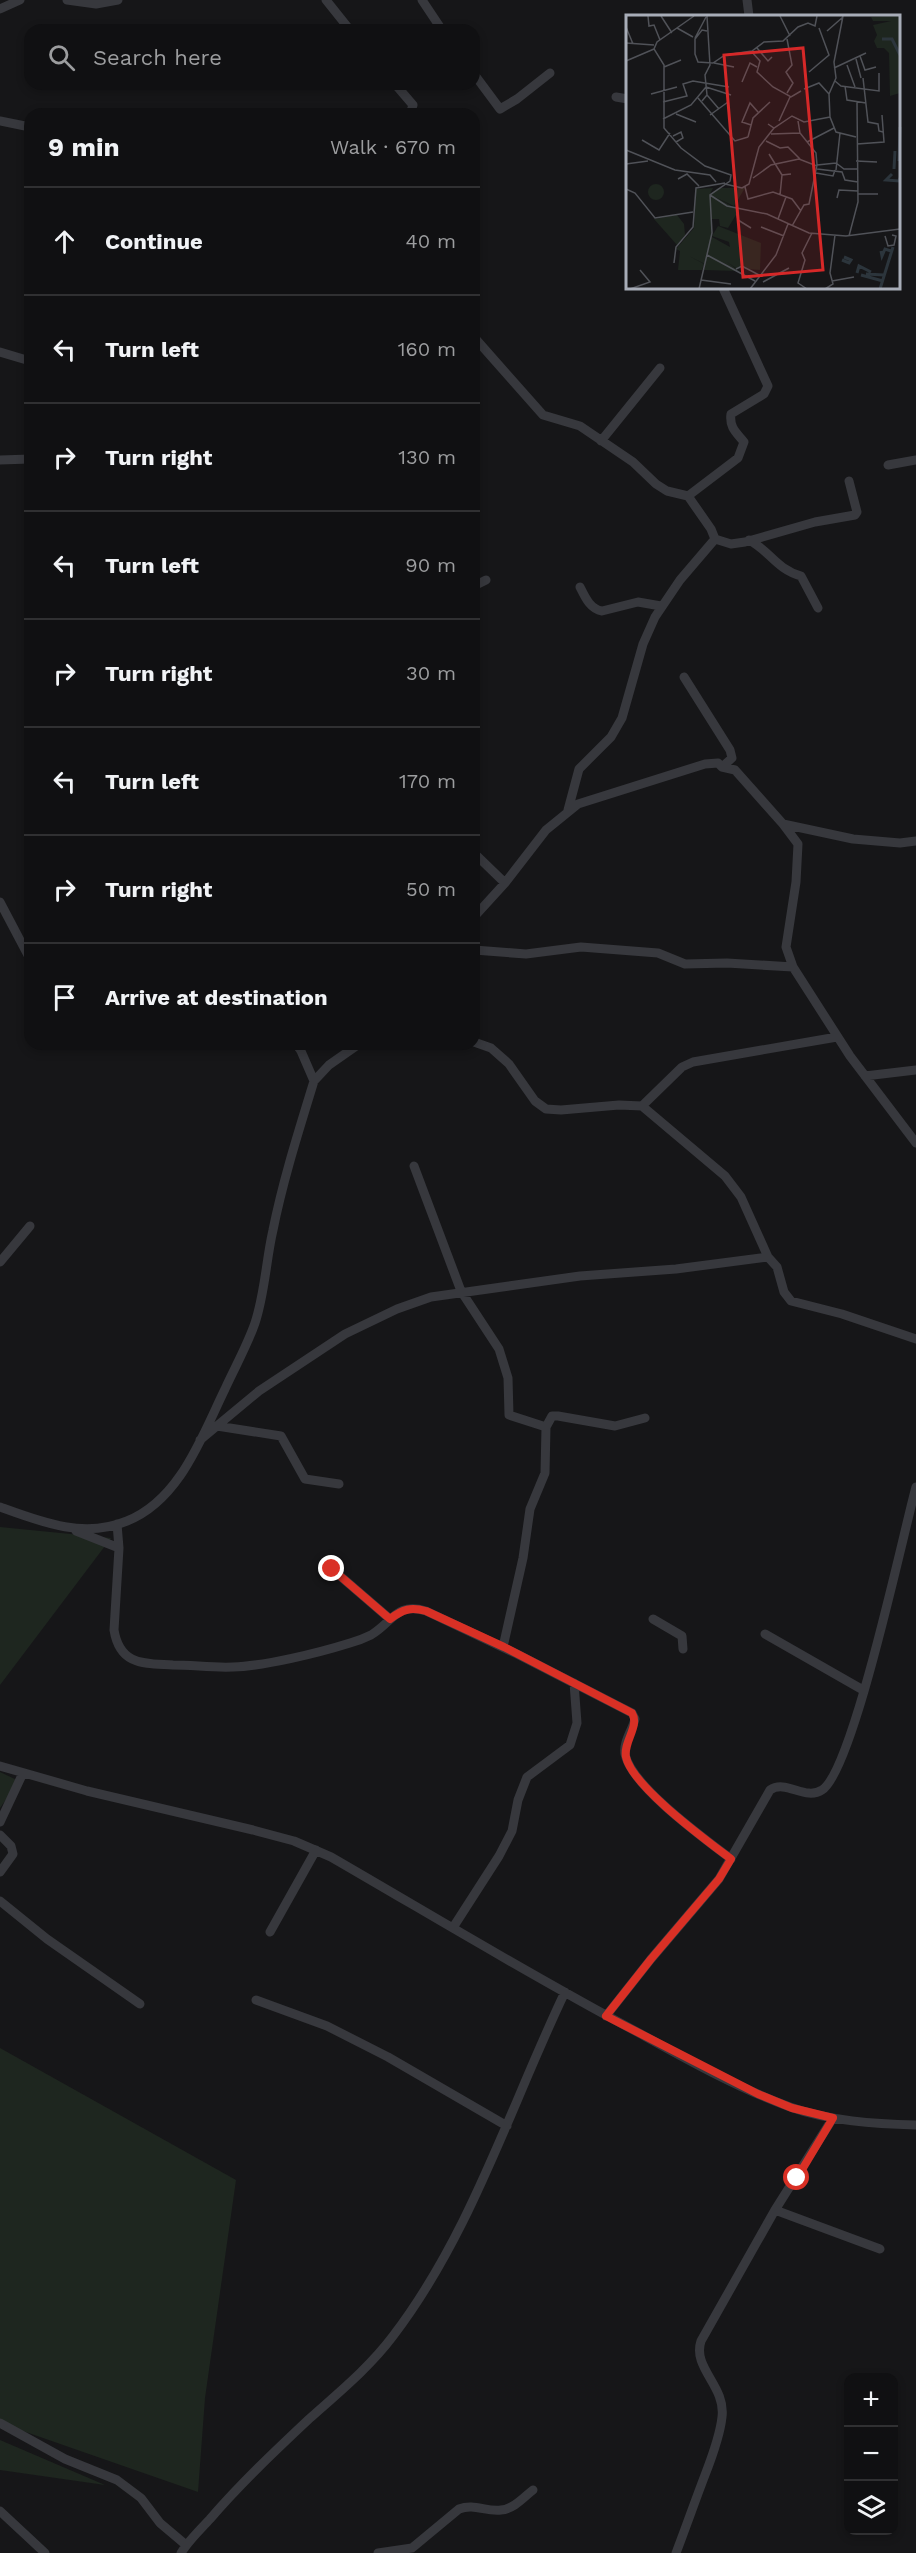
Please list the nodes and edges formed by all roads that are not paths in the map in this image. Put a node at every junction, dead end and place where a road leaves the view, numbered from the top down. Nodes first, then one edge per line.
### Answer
1 (20, 0) edge
2 (67, 0) edge
3 (118, 0) edge
4 (326, 0) edge
5 (422, 0) edge
6 (747, 0) edge
7 (0, 9) edge
8 (749, 15) edge
9 (345, 24) edge
10 (438, 24) edge
11 (550, 73) dead end
12 (480, 82) edge
13 (399, 90) edge
14 (616, 97) dead end
15 (626, 99) edge
16 (412, 108) edge
17 (0, 121) edge
18 (24, 125) edge
19 (724, 290) edge
20 (480, 344) edge
21 (0, 352) edge
22 (24, 359) edge
23 (660, 368) dead end
24 (601, 441) junction
25 (24, 459) edge
26 (0, 460) edge
27 (916, 460) edge
28 (888, 465) dead end
29 (849, 481) dead end
30 (688, 495) junction
31 (715, 539) junction
32 (749, 540) junction
33 (486, 580) dead end
34 (480, 583) edge
35 (580, 587) dead end
36 (661, 606) junction
37 (818, 608) dead end
38 (684, 677) dead end
39 (722, 767) junction
40 (568, 810) junction
41 (783, 824) junction
42 (916, 841) edge
43 (480, 859) edge
44 (505, 883) junction
45 (0, 902) edge
46 (480, 910) edge
47 (24, 948) edge
48 (480, 950) edge
49 (793, 967) junction
50 (837, 1037) junction
51 (480, 1044) edge
52 (300, 1050) edge
53 (350, 1050) edge
54 (916, 1070) edge
55 (865, 1076) junction
56 (314, 1081) junction
57 (642, 1106) junction
58 (916, 1143) edge
59 (414, 1166) dead end
60 (30, 1226) dead end
61 (768, 1257) junction
62 (0, 1262) edge
63 (461, 1291) junction
64 (916, 1339) edge
65 (645, 1418) dead end
66 (217, 1426) junction
67 (546, 1427) junction
68 (200, 1440) junction
69 (339, 1484) dead end
70 (916, 1487) edge
71 (0, 1507) edge
72 (117, 1524) junction
73 (71, 1529) junction
74 (119, 1548) junction
75 (332, 1569) dead end
76 (390, 1619) junction
77 (653, 1619) dead end
78 (765, 1634) dead end
79 (504, 1647) junction
80 (683, 1649) dead end
81 (574, 1683) junction
82 (863, 1690) junction
83 (0, 1766) edge
84 (23, 1773) junction
85 (0, 1822) edge
86 (0, 1835) edge
87 (316, 1850) junction
88 (731, 1859) junction
89 (0, 1872) edge
90 (0, 1901) edge
91 (454, 1926) junction
92 (270, 1932) dead end
93 (565, 1992) junction
94 (256, 2000) dead end
95 (140, 2004) dead end
96 (606, 2016) junction
97 (833, 2118) junction
98 (916, 2125) edge
99 (507, 2126) junction
100 (775, 2210) junction
101 (880, 2249) dead end
102 (0, 2423) edge
103 (533, 2490) dead end
104 (0, 2511) edge
105 (183, 2549) edge
106 (45, 2553) edge
107 (378, 2553) edge
108 (676, 2553) edge

1 - 7 street
2 - 3 street
4 - 9 street
5 - 10 street
6 - 8 street
11 - 12 street
13 - 16 street
14 - 15 street
17 - 18 street
19 - 30 street
20 - 24 street
21 - 22 street
23 - 24 street
24 - 30 street
25 - 26 street
27 - 28 street
29 - 32 street
30 - 31 street
31 - 32 street
31 - 36 street
32 - 37 street
33 - 34 street
35 - 36 street
36 - 40 street
38 - 39 street
39 - 40 street
39 - 41 street
40 - 44 street
41 - 42 street
41 - 49 street
43 - 44 street
44 - 46 street
45 - 47 street
48 - 49 street
49 - 50 street
50 - 55 street
50 - 57 street
51 - 57 street
52 - 56 street
53 - 56 street
54 - 55 street
55 - 58 street
56 - 68 street
57 - 61 street
59 - 63 street
60 - 62 street
61 - 63 street
61 - 64 street
63 - 66 street
63 - 67 street
65 - 67 street
66 - 68 street
66 - 69 street
67 - 79 street
68 - 72 street
70 - 82 street
71 - 73 street
72 - 73 street
72 - 74 street
73 - 74 street
74 - 76 street
75 - 76 street
76 - 79 street
77 - 80 street
78 - 82 street
79 - 81 street
81 - 88 street
81 - 91 street
82 - 88 street
83 - 84 street
84 - 85 street
84 - 87 street
86 - 89 street
87 - 91 street
87 - 92 street
88 - 96 street
90 - 95 street
91 - 93 street
93 - 96 street
93 - 99 street
94 - 99 street
96 - 97 street
97 - 98 street
97 - 100 street
99 - 105 street
100 - 101 street
100 - 108 street
102 - 105 street
103 - 107 street
104 - 106 street

